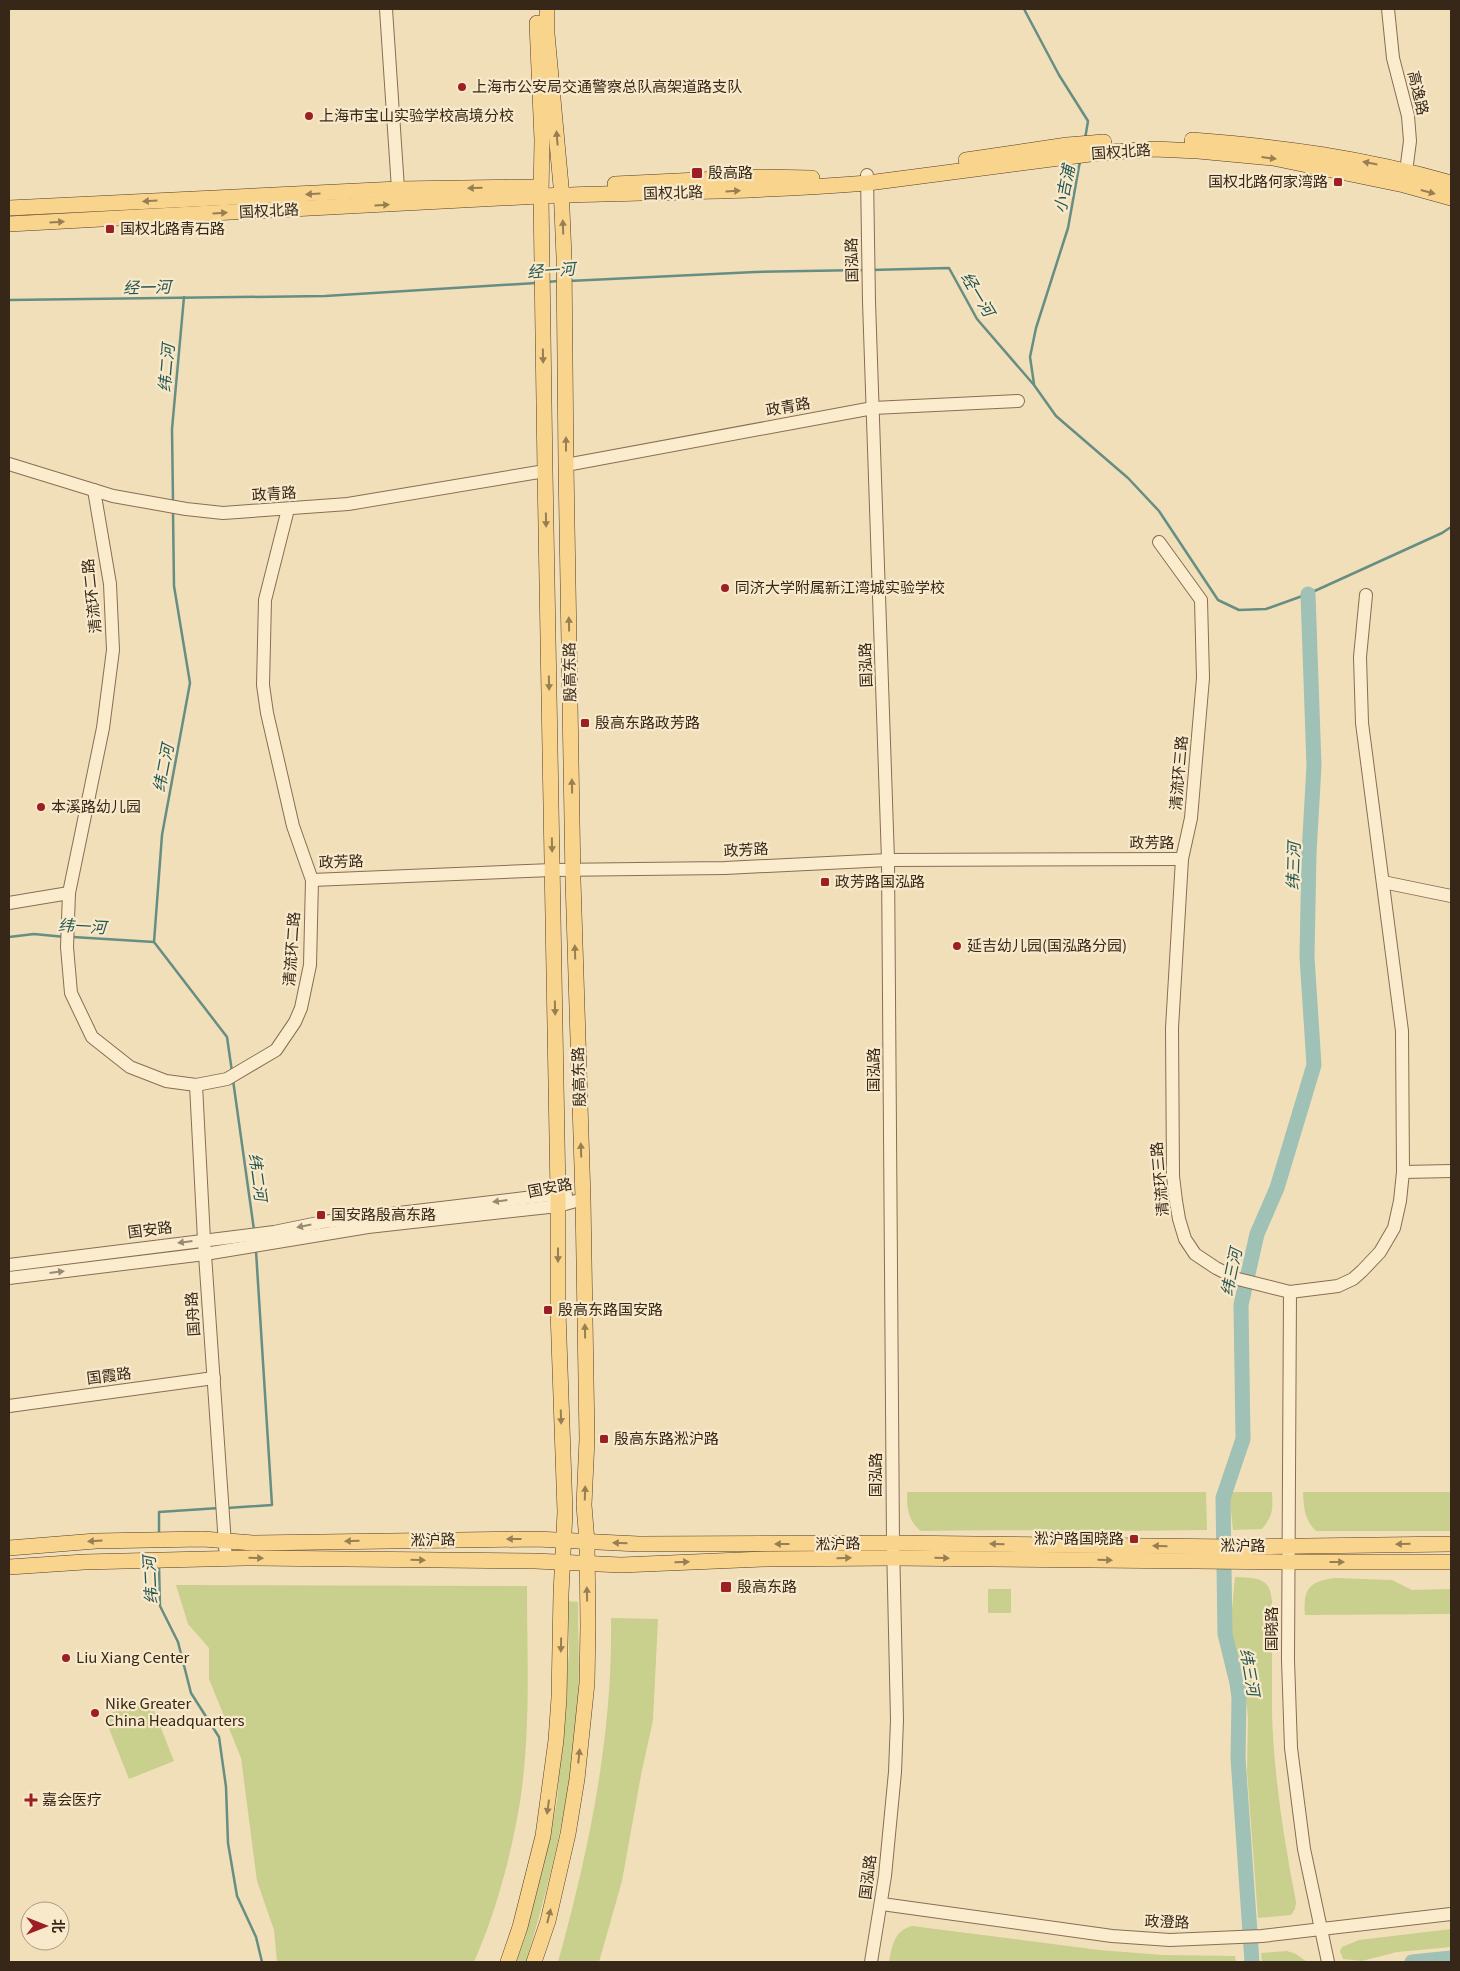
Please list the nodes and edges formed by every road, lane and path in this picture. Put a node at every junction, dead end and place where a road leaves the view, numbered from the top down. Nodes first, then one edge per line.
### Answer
1 (386, 9) edge
2 (536, 9) edge
3 (547, 9) edge
4 (1388, 9) edge
5 (1405, 178) junction
6 (868, 179) junction
7 (1451, 183) edge
8 (398, 189) junction
9 (561, 191) junction
10 (541, 192) junction
11 (1451, 198) edge
12 (9, 208) edge
13 (9, 224) edge
14 (1018, 402) dead end
15 (873, 408) junction
16 (9, 464) edge
17 (566, 465) junction
18 (545, 471) junction
19 (94, 490) junction
20 (288, 509) junction
21 (1159, 542) dead end
22 (1366, 595) dead end
23 (1182, 859) junction
24 (888, 860) junction
25 (552, 870) junction
26 (573, 870) junction
27 (312, 880) junction
28 (1383, 882) junction
29 (69, 893) junction
30 (1451, 896) edge
31 (9, 903) edge
32 (196, 1085) junction
33 (1451, 1171) edge
34 (1404, 1172) junction
35 (583, 1198) junction
36 (558, 1200) junction
37 (204, 1240) junction
38 (234, 1243) junction
39 (205, 1254) junction
40 (9, 1265) edge
41 (9, 1278) edge
42 (1290, 1292) junction
43 (214, 1378) junction
44 (9, 1406) edge
45 (226, 1540) junction
46 (563, 1541) junction
47 (587, 1542) junction
48 (1451, 1544) edge
49 (1288, 1546) junction
50 (9, 1548) edge
51 (893, 1550) junction
52 (1235, 1554) junction
53 (226, 1559) junction
54 (563, 1562) junction
55 (1288, 1562) junction
56 (1451, 1562) edge
57 (587, 1563) junction
58 (9, 1568) edge
59 (882, 1904) junction
60 (1451, 1914) edge
61 (1320, 1929) junction
62 (508, 1962) edge
63 (534, 1962) edge
64 (871, 1962) edge
65 (1328, 1962) edge

1 - 8 street
2 - 10 main road
9 -> 3 main road
4 - 5 street, 高逸路
5 - 6 main road, 国权北路
5 - 7 main road, 国权北路
5 -> 11 main road, 国权北路
6 - 9 main road, 国权北路
6 - 15 street, 国泓路
10 -> 8 main road, 国权北路
8 -> 12 main road, 国权北路
9 - 10 main road, 国权北路
17 -> 9 main road, 殷高东路
13 -> 10 main road, 国权北路
10 -> 18 main road, 殷高东路
14 - 15 street, 政青路
15 - 17 street, 政青路
15 - 24 street, 国泓路
16 - 19 street, 政青路
26 -> 17 main road, 殷高东路
18 - 20 street, 政青路
18 -> 25 main road, 殷高东路
19 - 20 street, 政青路
19 - 29 street, 清流环二路
20 - 27 street, 清流环二路
21 - 23 street, 清流环三路
22 - 28 street, 清流环三路
23 - 24 street, 政芳路
23 - 42 street, 清流环三路
24 - 26 street, 政芳路
24 - 51 street, 国泓路
25 - 26 street, 政芳路
25 - 27 street, 政芳路
25 -> 36 main road, 殷高东路
35 -> 26 main road, 殷高东路
27 - 32 street, 清流环二路
28 - 30 street
28 - 34 street, 清流环三路
29 - 31 street
29 - 32 street, 清流环二路
32 - 37 street, 国舟路
33 - 34 street
34 - 42 street, 清流环三路
35 - 36 street, 国安路
47 -> 35 main road, 殷高东路
36 - 38 street, 国安路
36 -> 46 main road, 殷高东路
37 - 38 street, 国安路
37 - 39 street, 国舟路
37 -> 40 street, 国安路
38 - 39 street, 国安路
41 -> 39 street, 国安路
39 - 43 street, 国舟路
42 - 49 street, 国晓路
43 - 44 street, 国霞路
43 - 45 street, 国舟路
46 -> 45 main road, 淞沪路
45 -> 50 main road, 淞沪路
45 - 53 street
46 - 47 main road, 淞沪路
46 - 54 main road, 殷高东路
51 -> 47 main road, 淞沪路
47 - 57 main road, 殷高东路
48 -> 49 main road, 淞沪路
49 - 52 main road, 淞沪路
49 - 55 street, 国晓路
51 - 52 main road, 淞沪路
57 -> 51 main road, 淞沪路
51 - 59 street, 国泓路
52 - 55 main road, 淞沪路
53 -> 54 main road, 淞沪路
53 - 58 main road, 淞沪路
54 - 57 main road, 淞沪路
54 -> 62 main road, 殷高东路
55 -> 56 main road, 淞沪路
55 - 61 street, 国晓路
63 -> 57 main road, 殷高东路
59 - 61 street, 政澄路
59 - 64 street, 国泓路
60 - 61 street, 政澄路
61 - 65 street, 国晓路

